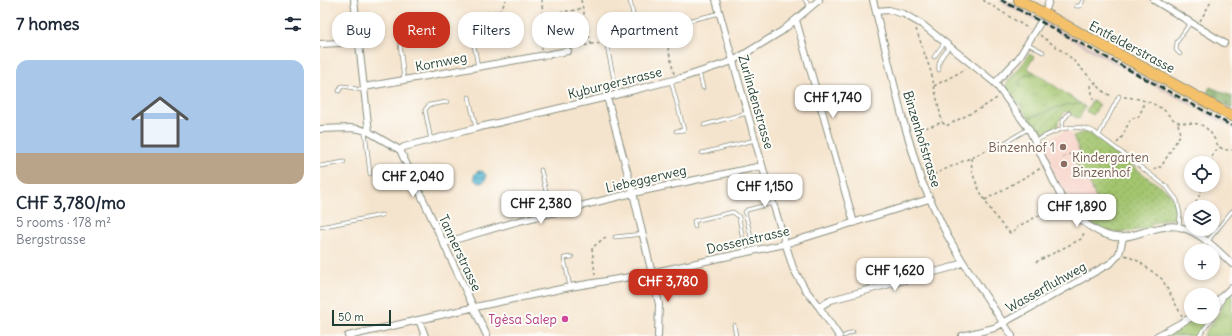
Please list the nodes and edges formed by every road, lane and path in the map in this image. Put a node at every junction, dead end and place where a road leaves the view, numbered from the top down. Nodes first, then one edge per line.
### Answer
1 (354, 0) edge
2 (506, 0) edge
3 (542, 0) edge
4 (581, 0) edge
5 (630, 0) edge
6 (716, 0) edge
7 (805, 0) edge
8 (819, 0) edge
9 (874, 0) edge
10 (984, 0) edge
11 (1019, 0) edge
12 (1049, 0) edge
13 (1083, 0) edge
14 (1155, 0) edge
15 (1212, 0) edge
16 (1076, 6) dead end
17 (1046, 7) dead end
18 (811, 8) junction
19 (583, 9) junction
20 (876, 11) junction
21 (355, 12) edge
22 (481, 12) dead end
23 (542, 12) edge
24 (562, 12) edge
25 (632, 12) edge
26 (720, 13) junction
27 (693, 20) edge
28 (796, 20) junction
29 (918, 23) junction
30 (1040, 23) dead end
31 (1190, 23) junction
32 (1196, 27) junction
33 (1035, 32) junction
34 (332, 43) edge
35 (597, 43) dead end
36 (1224, 43) dead end
37 (320, 44) edge
38 (591, 44) junction
39 (947, 44) junction
40 (1028, 44) junction
41 (360, 48) edge
42 (401, 48) edge
43 (475, 48) edge
44 (542, 48) edge
45 (607, 48) edge
46 (668, 48) edge
47 (568, 51) joint
48 (1043, 52) dead end
49 (1180, 54) dead end
50 (542, 56) junction
51 (934, 57) dead end
52 (733, 61) junction
53 (972, 64) junction
54 (478, 66) junction
55 (939, 70) dead end
56 (699, 72) junction
57 (673, 80) junction
58 (404, 81) junction
59 (995, 83) junction
60 (1094, 83) junction
61 (934, 86) junction
62 (703, 88) dead end
63 (365, 89) junction
64 (339, 91) dead end
65 (617, 94) junction
66 (1003, 94) junction
67 (1119, 96) junction
68 (469, 97) dead end
69 (607, 97) junction
70 (1093, 100) dead end
71 (1143, 100) junction
72 (447, 102) dead end
73 (748, 113) junction
74 (1069, 113) dead end
75 (1232, 116) edge
76 (942, 122) junction
77 (1178, 122) junction
78 (704, 125) dead end
79 (476, 128) junction
80 (1062, 128) junction
81 (320, 129) edge
82 (1029, 129) junction
83 (676, 131) dead end
84 (367, 132) junction
85 (906, 133) junction
86 (1099, 135) junction
87 (756, 140) junction
88 (431, 141) junction
89 (1035, 141) junction
90 (1006, 142) joint
91 (1113, 146) junction
92 (1220, 147) junction
93 (400, 150) junction
94 (1232, 150) edge
95 (702, 153) dead end
96 (1070, 154) dead end
97 (1212, 156) edge
98 (1063, 157) dead end
99 (971, 158) junction
100 (344, 162) dead end
101 (1045, 165) junction
102 (320, 166) edge
103 (762, 166) junction
104 (541, 170) dead end
105 (370, 174) dead end
106 (1151, 175) junction
107 (920, 180) junction
108 (633, 193) junction
109 (929, 199) junction
110 (985, 200) junction
111 (1063, 201) junction
112 (773, 204) junction
113 (1184, 211) edge
114 (1232, 211) edge
115 (551, 213) junction
116 (1180, 214) junction
117 (382, 215) dead end
118 (854, 223) junction
119 (1088, 225) junction
120 (320, 227) edge
121 (695, 227) dead end
122 (1179, 227) junction
123 (643, 234) junction
124 (615, 236) joint
125 (751, 237) dead end
126 (1123, 238) junction
127 (1207, 242) junction
128 (444, 243) junction
129 (785, 244) junction
130 (745, 253) junction
131 (1119, 253) junction
132 (572, 257) dead end
133 (879, 261) dead end
134 (963, 262) junction
135 (1036, 262) dead end
136 (1232, 264) edge
137 (652, 272) junction
138 (596, 283) junction
139 (886, 286) junction
140 (570, 287) junction
141 (1232, 287) edge
142 (1224, 296) junction
143 (1220, 299) edge
144 (474, 307) junction
145 (819, 307) junction
146 (1184, 319) edge
147 (419, 320) junction
148 (1184, 322) edge
149 (1004, 323) junction
150 (734, 325) dead end
151 (853, 332) dead end
152 (348, 336) edge
153 (424, 336) edge
154 (487, 336) edge
155 (658, 336) edge
156 (736, 336) edge
157 (839, 336) edge
158 (844, 336) edge
159 (962, 336) edge
160 (1012, 336) edge
161 (1157, 336) edge
162 (1199, 336) edge

1 - 21 street
2 - 22 path
3 - 23 path
4 - 19 path
5 - 25 lane
6 - 26 street, Zurlindenstrasse
7 - 18 lane
8 - 18 street, Kyburgerstrasse
9 - 20 street, Binzenhofstrasse
10 - 33 path
11 - 75 main road, Entfelderstrasse
12 - 17 street
13 - 16 lane
14 - 31 street
15 - 32 path
18 - 28 street, Kyburgerstrasse
19 - 24 path
19 - 38 path
20 - 29 street
20 - 85 street, Binzenhofstrasse
26 - 27 lane
26 - 52 street, Zurlindenstrasse
28 - 52 street, Kyburgerstrasse
28 - 118 street
29 - 39 street
29 - 61 path
30 - 33 street
31 - 32 street
31 - 49 lane
32 - 36 street
33 - 40 street
33 - 60 path
34 - 37 street
35 - 38 path
38 - 47 path
39 - 51 lane
39 - 53 street
39 - 55 lane
40 - 48 lane
40 - 59 street
41 - 63 street
42 - 58 lane
43 - 54 lane
44 - 50 path
45 - 65 lane
46 - 57 path
47 - 50 street, Kornweg
50 - 54 street, Kornweg
52 - 56 street, Kyburgerstrasse
52 - 73 street, Zurlindenstrasse
53 - 59 street
53 - 61 path
54 - 58 street, Kornweg
56 - 57 street, Kyburgerstrasse
56 - 62 lane
57 - 65 street, Kyburgerstrasse
57 - 83 lane
58 - 63 street, Kornweg
59 - 66 street
60 - 67 path
60 - 70 path
61 - 76 path
63 - 64 lane
63 - 84 street
65 - 69 street, Kyburgerstrasse
66 - 76 path
66 - 82 street
67 - 71 path
67 - 86 lane
68 - 79 lane
69 - 79 street, Kyburgerstrasse
69 - 108 street
71 - 77 path
71 - 91 path
72 - 88 lane
73 - 78 lane
73 - 87 street, Zurlindenstrasse
74 - 80 lane
76 - 85 path
77 - 92 path
77 - 106 path
79 - 88 street, Kyburgerstrasse
80 - 86 lane
80 - 89 lane
81 - 84 street
82 - 89 street
82 - 90 lane
84 - 93 street
84 - 105 lane
85 - 107 street, Binzenhofstrasse
86 - 91 lane
87 - 95 lane
87 - 103 street, Zurlindenstrasse
88 - 93 street, Kyburgerstrasse
89 - 101 street
90 - 99 path
91 - 106 lane
92 - 94 path
92 - 97 path
93 - 128 street, Tannerstrasse
96 - 98 path
99 - 107 path
99 - 110 path
100 - 102 lane
101 - 110 path
101 - 111 street
103 - 108 street, Liebeggerweg
103 - 112 street, Zurlindenstrasse
104 - 115 lane
106 - 116 lane
107 - 109 street, Binzenhofstrasse
108 - 115 street, Liebeggerweg
108 - 123 street
109 - 118 street, Dossenstrasse
109 - 134 street, Binzenhofstrasse
110 - 111 path
111 - 119 street
112 - 125 lane
112 - 129 street, Zurlindenstrasse
113 - 116 path
114 - 127 lane
115 - 128 street, Liebeggerweg
116 - 122 lane
117 - 120 lane
118 - 129 street, Dossenstrasse
119 - 126 street
119 - 135 path
121 - 130 lane
122 - 126 street
122 - 127 street
123 - 124 lane
123 - 137 street
124 - 138 path
126 - 131 street
127 - 136 street
128 - 144 street, Tannerstrasse
129 - 130 street, Dossenstrasse
129 - 145 street, Zurlindenstrasse
130 - 137 street, Dossenstrasse
131 - 146 path
131 - 149 street, Wasserfluhweg
132 - 140 lane
133 - 139 lane
134 - 139 street
134 - 149 street, Binzenhofstrasse
137 - 138 street, Dossenstrasse
137 - 155 street
138 - 140 street, Dossenstrasse
139 - 145 street
140 - 144 street, Dossenstrasse
141 - 142 street
142 - 143 street
142 - 162 lane
144 - 147 street, Dossenstrasse
144 - 154 street, Tannerstrasse
145 - 157 street, Zurlindenstrasse
147 - 152 street, Dossenstrasse
147 - 153 street
148 - 161 street
149 - 159 street, Wasserfluhweg
149 - 160 street, Binzenhofstrasse
150 - 156 lane
151 - 158 lane

